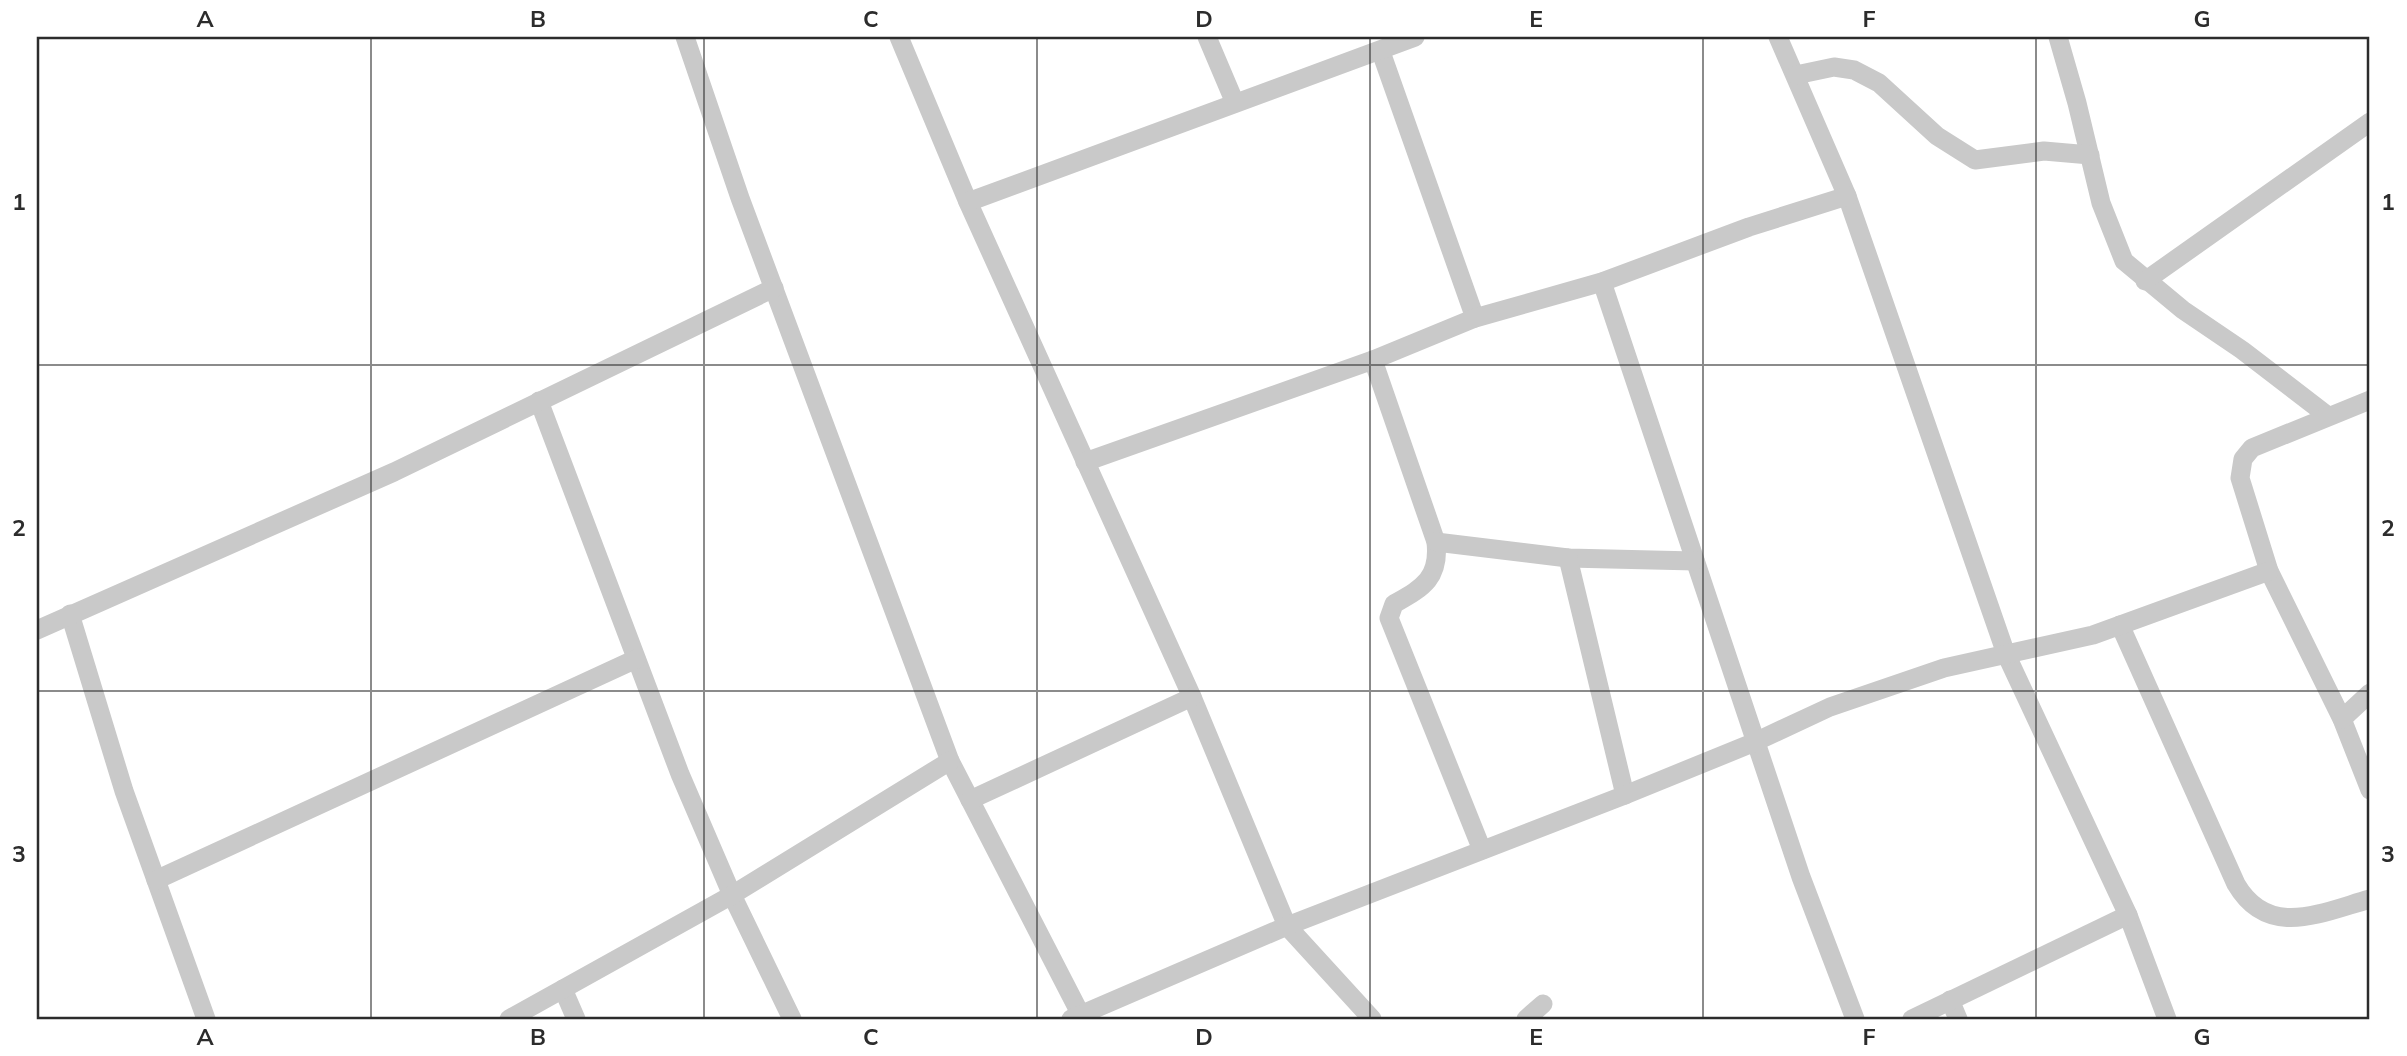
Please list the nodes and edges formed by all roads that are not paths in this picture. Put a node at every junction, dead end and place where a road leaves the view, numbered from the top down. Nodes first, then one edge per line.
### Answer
1 (685, 37) edge
2 (899, 37) edge
3 (1207, 37) edge
4 (1415, 37) edge
5 (1778, 37) edge
6 (2058, 37) edge
7 (1381, 52) junction
8 (1796, 75) junction
9 (1236, 103) junction
10 (2370, 122) edge
11 (2090, 155) junction
12 (1847, 196) junction
13 (968, 202) junction
14 (2145, 281) junction
15 (1602, 282) junction
16 (774, 288) junction
17 (1475, 318) junction
18 (1373, 360) junction
19 (2370, 400) edge
20 (540, 401) junction
21 (2328, 416) junction
22 (1085, 463) junction
23 (1436, 542) junction
24 (1568, 558) junction
25 (1695, 561) junction
26 (2269, 571) junction
27 (70, 614) junction
28 (2120, 625) junction
29 (37, 630) edge
30 (2006, 654) junction
31 (636, 659) junction
32 (2370, 693) edge
33 (1192, 697) junction
34 (2342, 719) junction
35 (1755, 742) junction
36 (950, 761) junction
37 (2370, 790) edge
38 (1625, 795) junction
39 (970, 800) junction
40 (1482, 850) junction
41 (156, 880) junction
42 (732, 895) junction
43 (2370, 899) edge
44 (2128, 915) junction
45 (1287, 926) junction
46 (563, 989) junction
47 (1950, 1000) junction
48 (1543, 1004) dead end
49 (1078, 1018) edge
50 (206, 1019) edge
51 (509, 1019) edge
52 (576, 1019) edge
53 (792, 1019) edge
54 (1372, 1019) edge
55 (1526, 1019) edge
56 (1855, 1019) edge
57 (1912, 1019) edge
58 (1958, 1019) edge
59 (2168, 1019) edge

1 - 16 street
2 - 13 street
3 - 9 street
4 - 7 street
5 - 8 street
6 - 11 street
7 - 9 street
7 - 17 street
8 - 11 street
8 - 12 street
9 - 13 street
10 - 14 street
11 - 14 street
12 - 15 street
12 - 30 street
13 - 22 street
14 - 21 street
15 - 17 street
15 - 25 street
16 - 20 street
16 - 36 street
17 - 18 street
18 - 22 street
18 - 23 street
19 - 21 street
20 - 27 street
20 - 31 street
21 - 26 street
22 - 33 street
23 - 24 street
23 - 40 street
24 - 25 street
24 - 38 street
25 - 35 street
26 - 28 street
26 - 34 street
27 - 29 street
27 - 41 street
28 - 30 street
28 - 43 street
30 - 35 street
30 - 44 street
31 - 41 street
31 - 42 street
32 - 34 street
33 - 39 street
33 - 45 street
34 - 37 street
35 - 38 street
35 - 56 street
36 - 39 street
36 - 42 street
38 - 40 street
39 - 49 street
40 - 45 street
41 - 50 street
42 - 46 street
42 - 53 street
44 - 47 street
44 - 59 street
45 - 49 street
45 - 54 street
46 - 51 street
46 - 52 street
47 - 57 street
47 - 58 street
48 - 55 street

